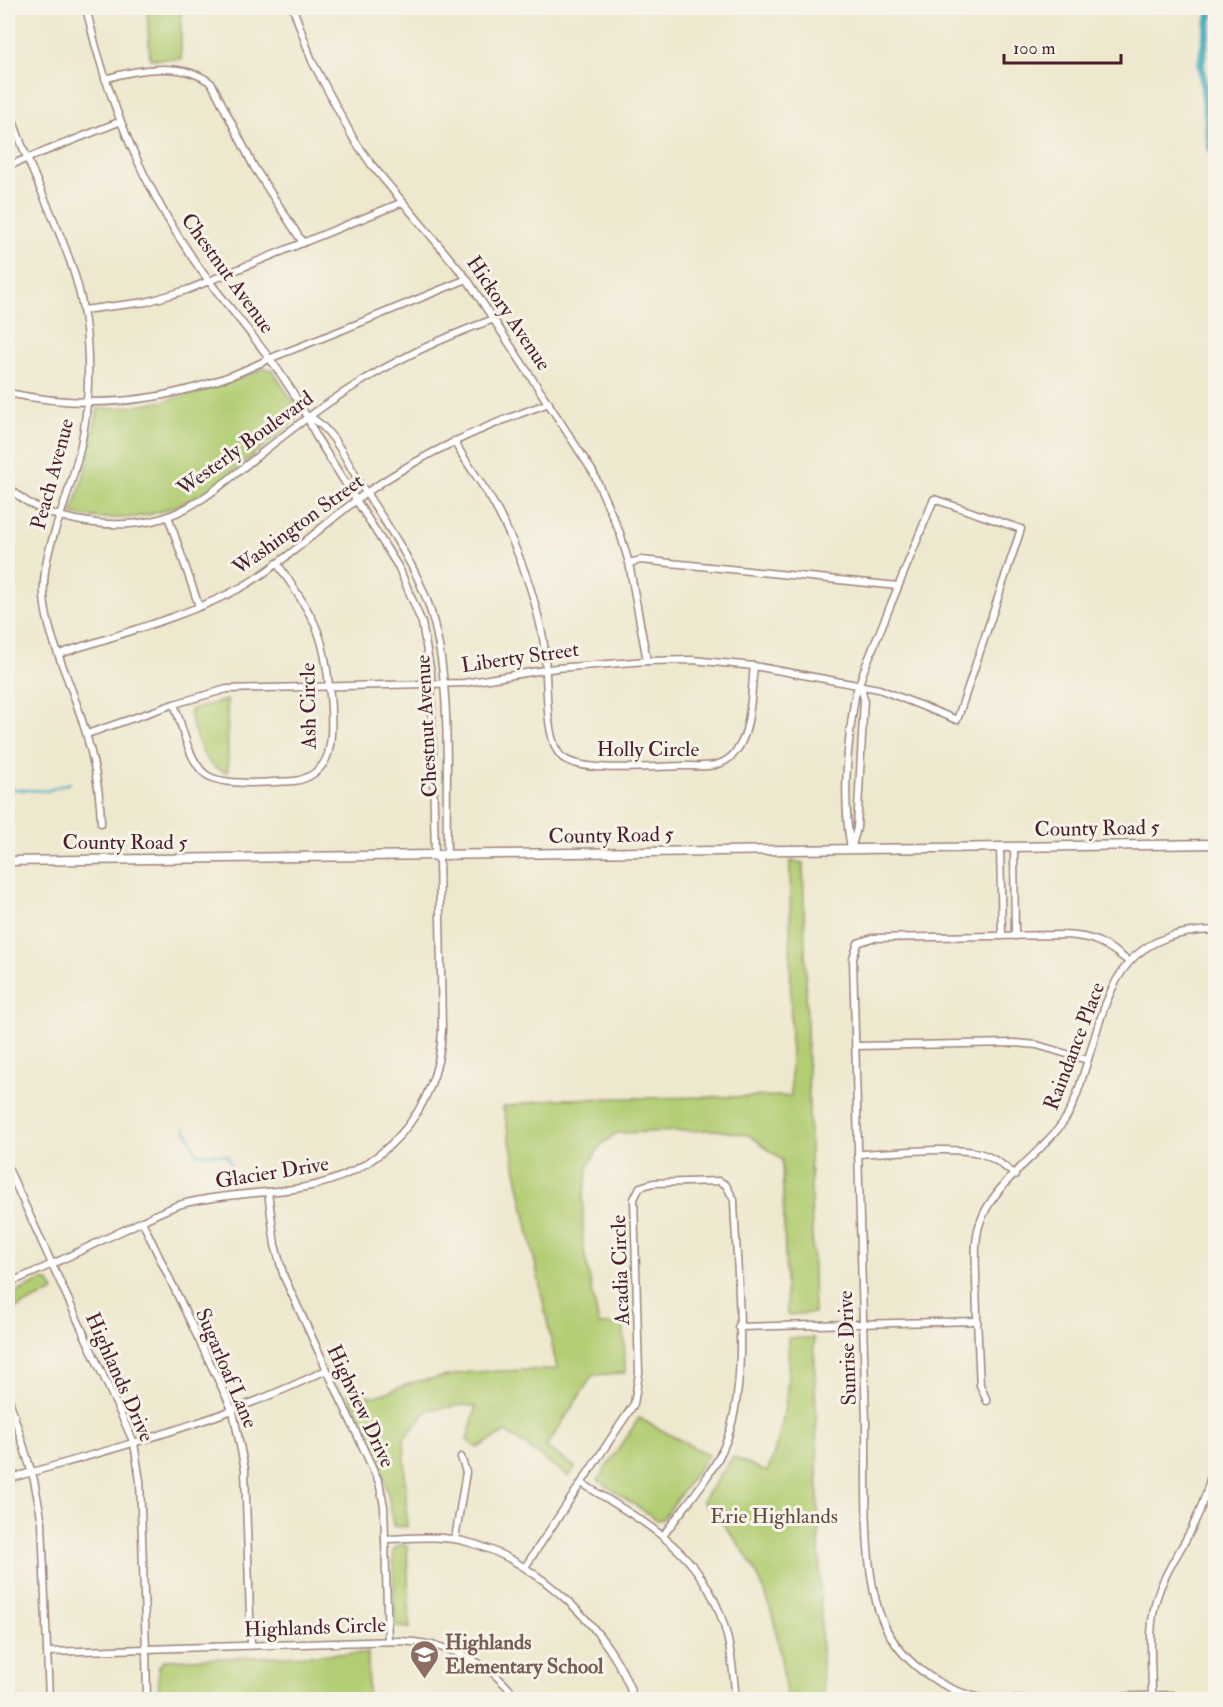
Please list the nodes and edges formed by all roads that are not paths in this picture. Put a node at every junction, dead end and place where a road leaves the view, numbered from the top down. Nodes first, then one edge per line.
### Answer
1 (86, 8) edge
2 (293, 8) edge
3 (105, 79) junction
4 (8, 103) edge
5 (119, 122) junction
6 (26, 159) junction
7 (8, 166) edge
8 (403, 202) junction
9 (303, 243) junction
10 (467, 279) junction
11 (209, 280) junction
12 (83, 310) junction
13 (494, 319) junction
14 (270, 358) junction
15 (8, 393) edge
16 (87, 403) junction
17 (549, 403) junction
18 (308, 416) junction
19 (454, 441) junction
20 (8, 486) edge
21 (366, 493) junction
22 (357, 500) junction
23 (60, 516) junction
24 (168, 516) junction
25 (277, 563) junction
26 (629, 563) junction
27 (898, 586) junction
28 (199, 606) junction
29 (59, 654) junction
30 (647, 661) junction
31 (754, 666) junction
32 (547, 669) junction
33 (444, 684) junction
34 (431, 685) junction
35 (861, 685) junction
36 (329, 687) junction
37 (174, 704) junction
38 (87, 734) junction
39 (101, 823) dead end
40 (1215, 844) edge
41 (1000, 847) junction
42 (1014, 847) junction
43 (851, 849) junction
44 (440, 857) junction
45 (8, 861) edge
46 (1215, 930) edge
47 (1002, 936) junction
48 (1015, 936) junction
49 (1128, 961) junction
50 (856, 1046) junction
51 (1088, 1060) junction
52 (858, 1154) junction
53 (8, 1168) edge
54 (1015, 1175) junction
55 (268, 1192) junction
56 (142, 1221) junction
57 (50, 1265) junction
58 (8, 1283) edge
59 (977, 1321) junction
60 (863, 1324) junction
61 (738, 1328) junction
62 (326, 1370) junction
63 (8, 1396) edge
64 (987, 1401) dead end
65 (233, 1411) junction
66 (134, 1443) junction
67 (1215, 1454) edge
68 (461, 1457) dead end
69 (32, 1472) junction
70 (8, 1479) edge
71 (583, 1484) junction
72 (663, 1536) junction
73 (385, 1539) junction
74 (455, 1539) junction
75 (525, 1567) junction
76 (388, 1641) junction
77 (251, 1645) junction
78 (146, 1649) junction
79 (47, 1652) junction
80 (1152, 1695) junction
81 (1172, 1695) dead end
82 (981, 1698) edge
83 (49, 1700) edge
84 (147, 1700) edge
85 (517, 1700) edge
86 (634, 1700) edge
87 (736, 1700) edge
88 (995, 1700) edge
89 (1005, 1700) edge

1 - 3 street, Chestnut Avenue
2 - 8 street, Hickory Avenue
3 - 5 street, Chestnut Avenue
3 - 9 street
4 - 6 street, Peach Avenue
5 - 6 street
5 - 11 street, Chestnut Avenue
6 - 7 street
6 - 12 street, Peach Avenue
8 - 9 street
8 - 10 street, Hickory Avenue
9 - 11 street
10 - 13 street, Hickory Avenue
10 - 14 street
11 - 12 street
11 - 14 street, Chestnut Avenue
12 - 16 street, Peach Avenue
13 - 17 street, Hickory Avenue
13 - 18 street, Westerly Boulevard
14 - 16 street
14 - 18 street, Chestnut Avenue
15 - 16 street
16 - 23 street, Peach Avenue
17 - 19 street, Washington Street
17 - 26 street, Hickory Avenue
18 - 21 street, Chestnut Avenue
18 - 22 street, Chestnut Avenue
18 - 24 street, Westerly Boulevard
19 - 21 street, Washington Street
19 - 32 street
20 - 23 street, Westerly Boulevard
21 - 22 street, Washington Street
21 - 33 street, Chestnut Avenue
22 - 25 street, Washington Street
22 - 34 street, Chestnut Avenue
23 - 24 street, Westerly Boulevard
23 - 29 street, Peach Avenue
24 - 28 street
25 - 28 street, Washington Street
25 - 36 street, Ash Circle
26 - 27 street
26 - 30 street, Hickory Avenue
27 - 35 street
27 - 35 street, Liberty Street
28 - 29 street, Washington Street
29 - 38 street, Peach Avenue
30 - 31 street, Liberty Street
30 - 32 street, Liberty Street
31 - 32 street, Holly Circle
31 - 35 street, Liberty Street
32 - 33 street, Liberty Street
33 - 34 street, Liberty Street
33 - 44 street, Chestnut Avenue
34 - 36 street, Liberty Street
34 - 44 street, Chestnut Avenue
35 - 43 street
35 - 43 street
36 - 37 street, Liberty Street
36 - 37 street, Ash Circle
37 - 38 street, Liberty Street
38 - 39 street, Peach Avenue
40 - 42 street, County Road 5
41 - 42 street, County Road 5
41 - 43 street, County Road 5
41 - 47 street
42 - 48 street
43 - 44 street, County Road 5
44 - 45 street, County Road 5
44 - 55 street, Glacier Drive
46 - 49 street
47 - 48 street
47 - 50 street, Sunrise Drive
48 - 49 street
49 - 51 street, Raindance Place
50 - 51 street
50 - 52 street, Sunrise Drive
51 - 54 street, Raindance Place
52 - 54 street
52 - 60 street, Sunrise Drive
53 - 57 street, Highlands Drive
54 - 59 street, Raindance Place
55 - 56 street, Glacier Drive
55 - 62 street, Highview Drive
56 - 57 street, Glacier Drive
56 - 65 street, Sugarloaf Lane
57 - 58 street, Glacier Drive
57 - 66 street, Highlands Drive
59 - 60 street
59 - 64 street, Raindance Place
60 - 61 street
60 - 82 street, Sunrise Drive
61 - 71 street, Acadia Circle
61 - 72 street, Acadia Circle
62 - 65 street
62 - 73 street, Highview Drive
63 - 69 street
65 - 66 street
65 - 77 street, Sugarloaf Lane
66 - 69 street
66 - 78 street, Highlands Drive
67 - 80 street
68 - 74 street
69 - 70 street
69 - 79 street
71 - 72 street
71 - 75 street, Acadia Circle
72 - 87 street
73 - 74 street
73 - 76 street, Highview Drive
74 - 75 street
75 - 86 street
76 - 77 street, Highlands Circle
76 - 85 street, Highlands Circle
77 - 78 street, Highlands Circle
78 - 79 street, Highlands Circle
78 - 84 street
79 - 83 street
80 - 81 street
80 - 89 street
82 - 88 street, Sunrise Drive

